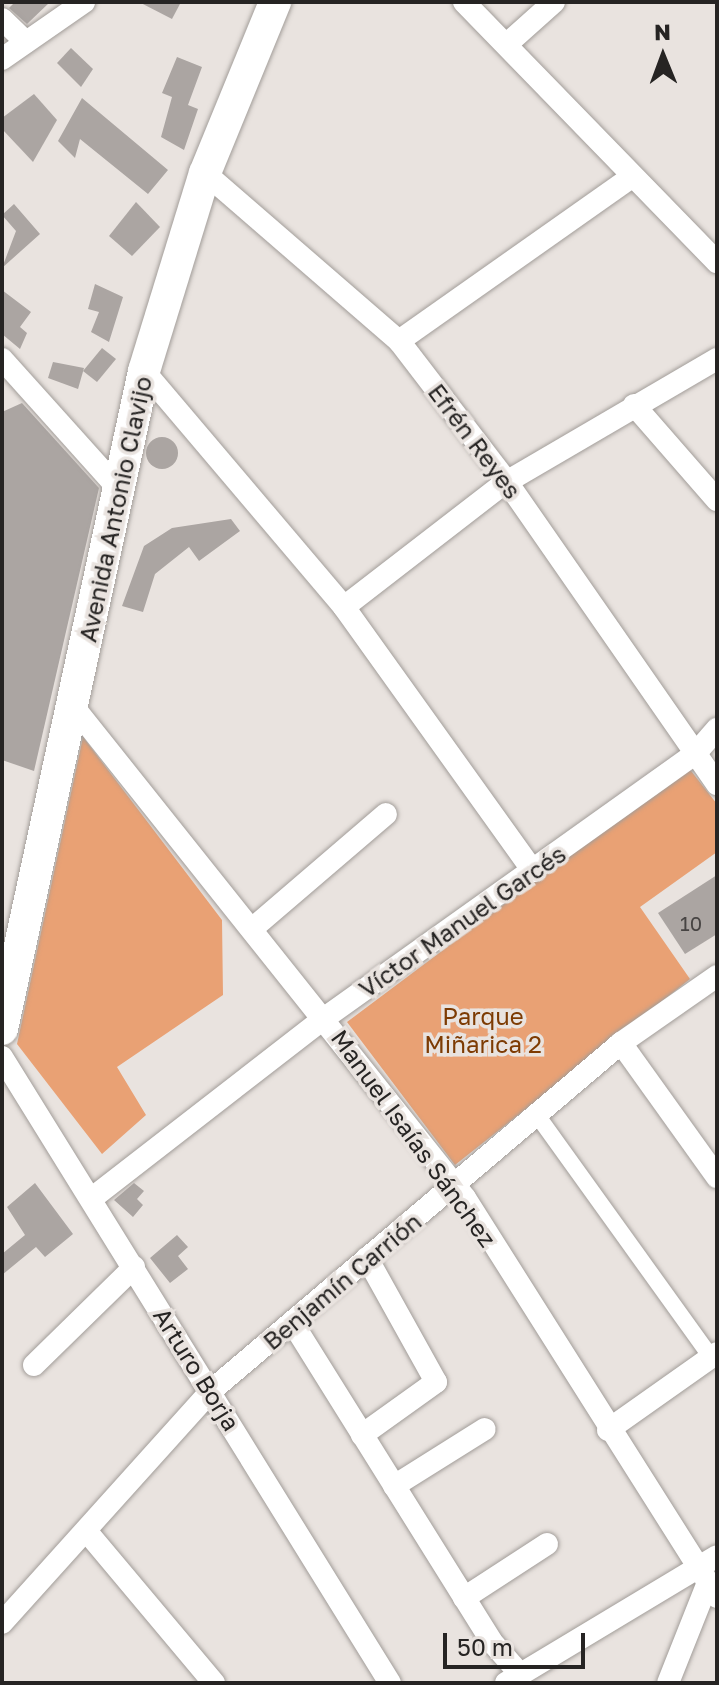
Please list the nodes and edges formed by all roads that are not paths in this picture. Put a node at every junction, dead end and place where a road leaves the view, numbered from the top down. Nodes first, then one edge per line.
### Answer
1 (84, 2) edge
2 (275, 2) edge
3 (464, 2) edge
4 (554, 2) edge
5 (2, 19) edge
6 (26, 42) junction
7 (507, 44) junction
8 (2, 59) edge
9 (205, 173) junction
10 (629, 179) junction
11 (717, 262) edge
12 (399, 341) junction
13 (2, 359) edge
14 (717, 359) edge
15 (144, 371) junction
16 (634, 405) junction
17 (507, 482) junction
18 (116, 486) junction
19 (717, 500) edge
20 (344, 607) junction
21 (73, 706) junction
22 (717, 729) edge
23 (696, 753) junction
24 (717, 784) edge
25 (386, 814) dead end
26 (533, 871) junction
27 (253, 928) junction
28 (715, 982) edge
29 (326, 1017) junction
30 (2, 1029) edge
31 (621, 1043) junction
32 (2, 1057) edge
33 (537, 1115) junction
34 (717, 1177) edge
35 (455, 1186) junction
36 (91, 1199) junction
37 (367, 1258) junction
38 (134, 1267) junction
39 (292, 1322) junction
40 (715, 1359) edge
41 (34, 1365) dead end
42 (211, 1390) junction
43 (485, 1429) dead end
44 (608, 1430) junction
45 (362, 1435) junction
46 (394, 1486) junction
47 (88, 1533) junction
48 (547, 1544) dead end
49 (717, 1556) edge
50 (694, 1565) junction
51 (712, 1591) edge
52 (464, 1598) junction
53 (2, 1623) edge
54 (513, 1678) edge
55 (214, 1683) edge
56 (390, 1683) edge
57 (668, 1683) edge

1 - 6 street
2 - 9 main road, Avenida Antonio Clavijo
3 - 7 street
4 - 7 street
5 - 6 street
6 - 8 street
7 - 10 street
9 - 12 street, Efrén Reyes
9 - 15 main road, Avenida Antonio Clavijo
10 - 11 street
10 - 12 street
12 - 17 street, Efrén Reyes
13 - 18 street
14 - 16 street
15 - 18 main road, Avenida Antonio Clavijo
15 - 20 street
16 - 17 street
16 - 19 street
17 - 20 street
17 - 23 street, Efrén Reyes
18 - 21 main road, Avenida Antonio Clavijo
20 - 26 street
21 - 27 street, Manuel Isaías Sánchez
21 - 30 main road, Avenida Antonio Clavijo
22 - 23 street, Víctor Manuel Garcés
23 - 24 street, Efrén Reyes
23 - 26 street, Víctor Manuel Garcés
25 - 27 street
26 - 29 street, Víctor Manuel Garcés
27 - 29 street, Manuel Isaías Sánchez
28 - 31 street, Benjamín Carrión
29 - 35 street, Manuel Isaías Sánchez
29 - 36 street, Víctor Manuel Garcés
31 - 33 street, Benjamín Carrión
31 - 34 street
32 - 36 street, Arturo Borja
33 - 35 street, Benjamín Carrión
33 - 40 street
35 - 37 street, Benjamín Carrión
35 - 44 street, Manuel Isaías Sánchez
36 - 38 street, Arturo Borja
37 - 39 street, Benjamín Carrión
37 - 45 street
38 - 41 street
38 - 42 street, Arturo Borja
39 - 42 street, Benjamín Carrión
39 - 45 street
40 - 44 street
42 - 47 street, Benjamín Carrión
42 - 56 street, Arturo Borja
43 - 46 street
44 - 50 street, Manuel Isaías Sánchez
45 - 46 street
46 - 52 street
47 - 53 street, Benjamín Carrión
47 - 55 street
48 - 52 street
49 - 50 street
50 - 51 street, Manuel Isaías Sánchez
50 - 54 street
51 - 57 street
52 - 54 street

